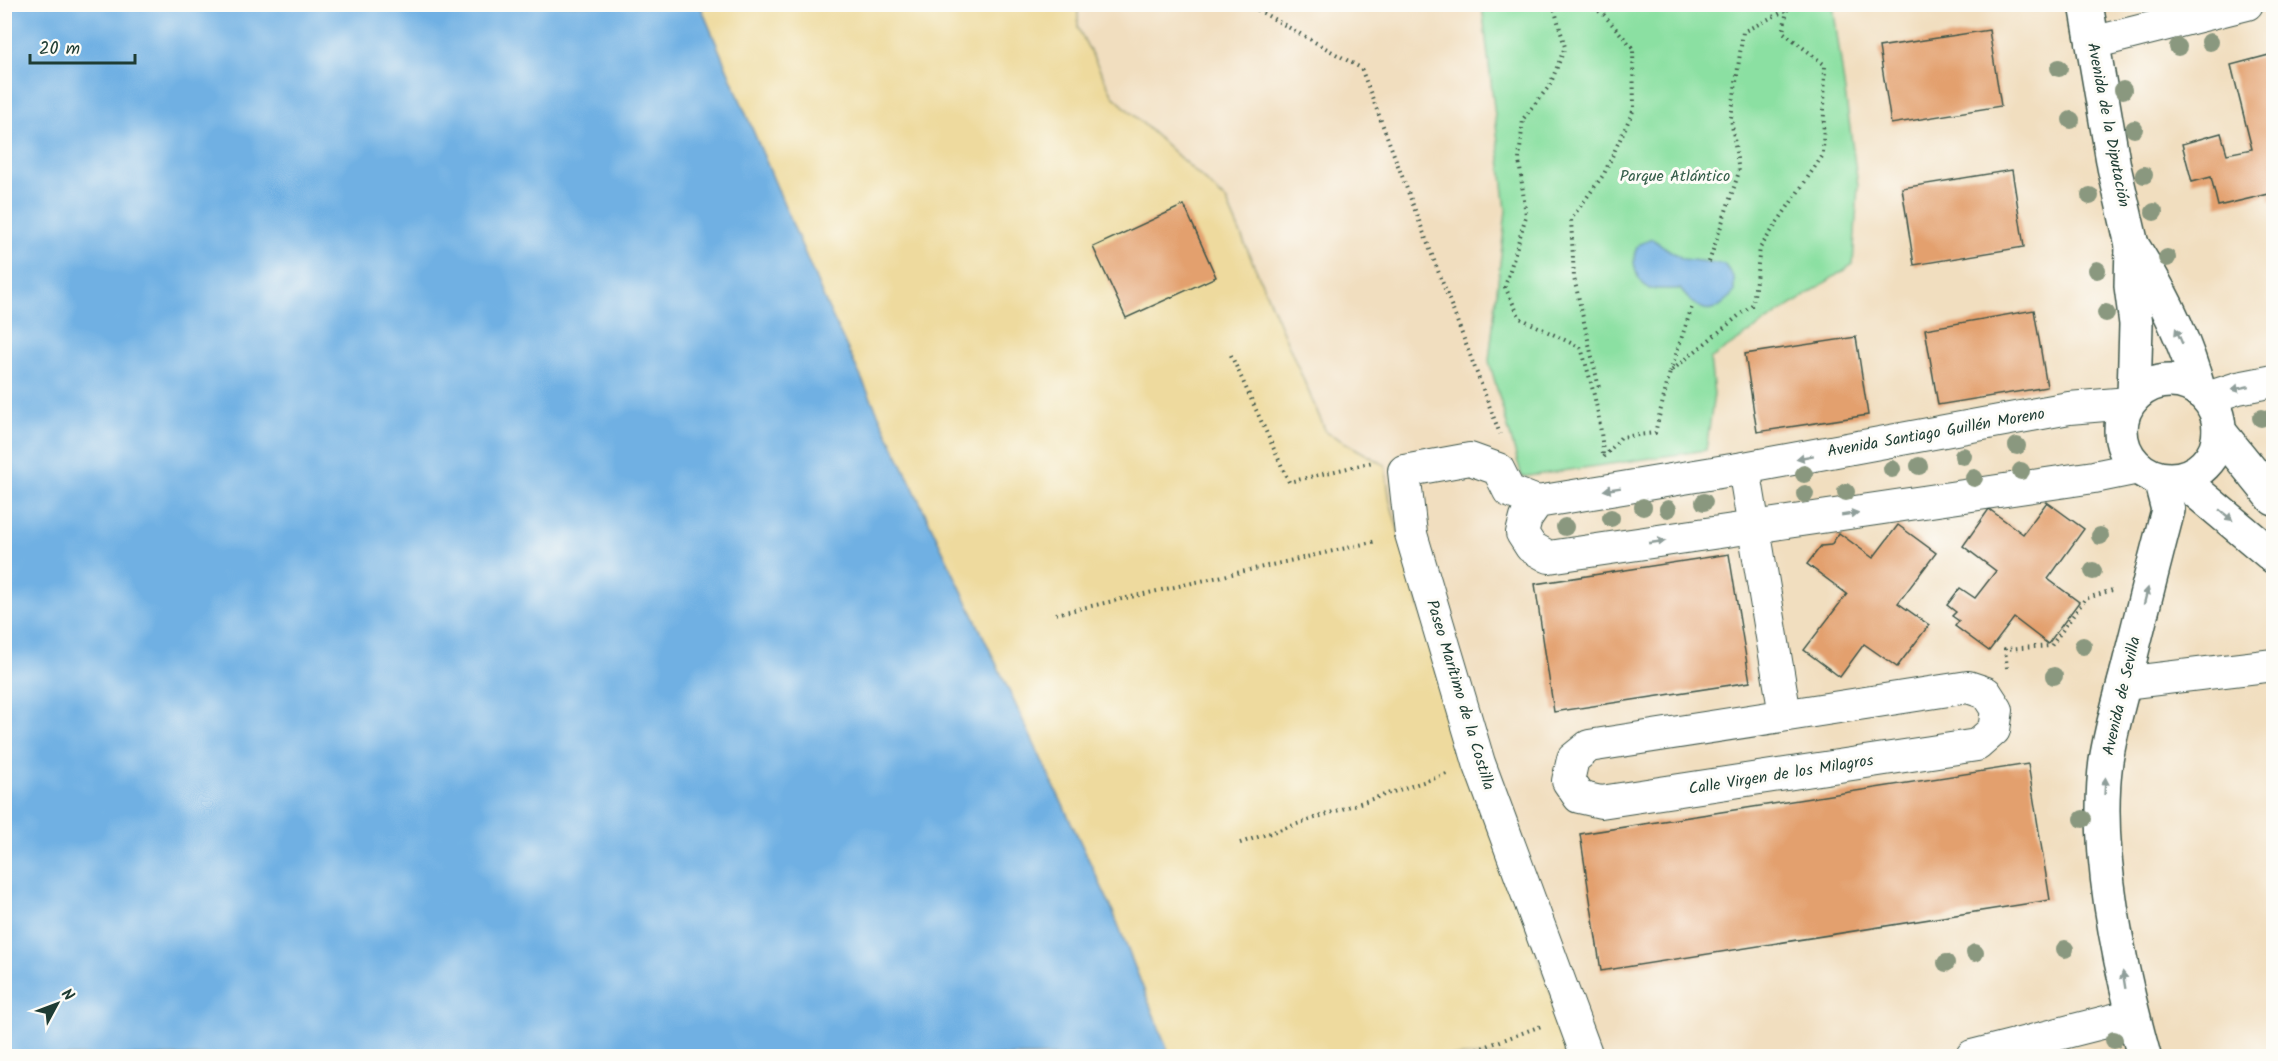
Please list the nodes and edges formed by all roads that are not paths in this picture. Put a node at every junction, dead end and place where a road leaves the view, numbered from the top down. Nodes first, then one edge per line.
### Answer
1 (2086, 4) edge
2 (2247, 4) edge
3 (2092, 43) junction
4 (2132, 244) junction
5 (2274, 381) edge
6 (2203, 394) junction
7 (2131, 399) junction
8 (2219, 431) junction
9 (1744, 468) junction
10 (2160, 475) junction
11 (2269, 484) edge
12 (1537, 502) junction
13 (1754, 528) junction
14 (2274, 556) edge
15 (2274, 665) edge
16 (2124, 683) junction
17 (1785, 715) junction
18 (2133, 1015) junction
19 (1587, 1056) edge
20 (1972, 1056) edge
21 (2144, 1056) edge

1 - 3 street, Avenida de la Diputación
2 - 3 street
3 - 4 street, Avenida de la Diputación
6 -> 4 street, Avenida de la Diputación
4 - 7 street, Avenida de la Diputación
5 -> 6 street
6 - 7 street
6 - 8 street
7 -> 9 street, Avenida Santiago Guillén Moreno
7 - 10 street
8 - 10 street
8 - 11 street
9 -> 12 street, Avenida Santiago Guillén Moreno
9 - 13 street
13 -> 10 street
10 -> 14 street
16 -> 10 street, Avenida de Sevilla
12 -> 13 street
12 - 19 street, Paseo Marítimo de la Costilla
13 - 17 street
15 - 16 street
18 -> 16 street, Avenida de Sevilla
17 - 17 street, Calle Virgen de los Milagros
18 - 20 street
18 - 21 street, Avenida de Sevilla

